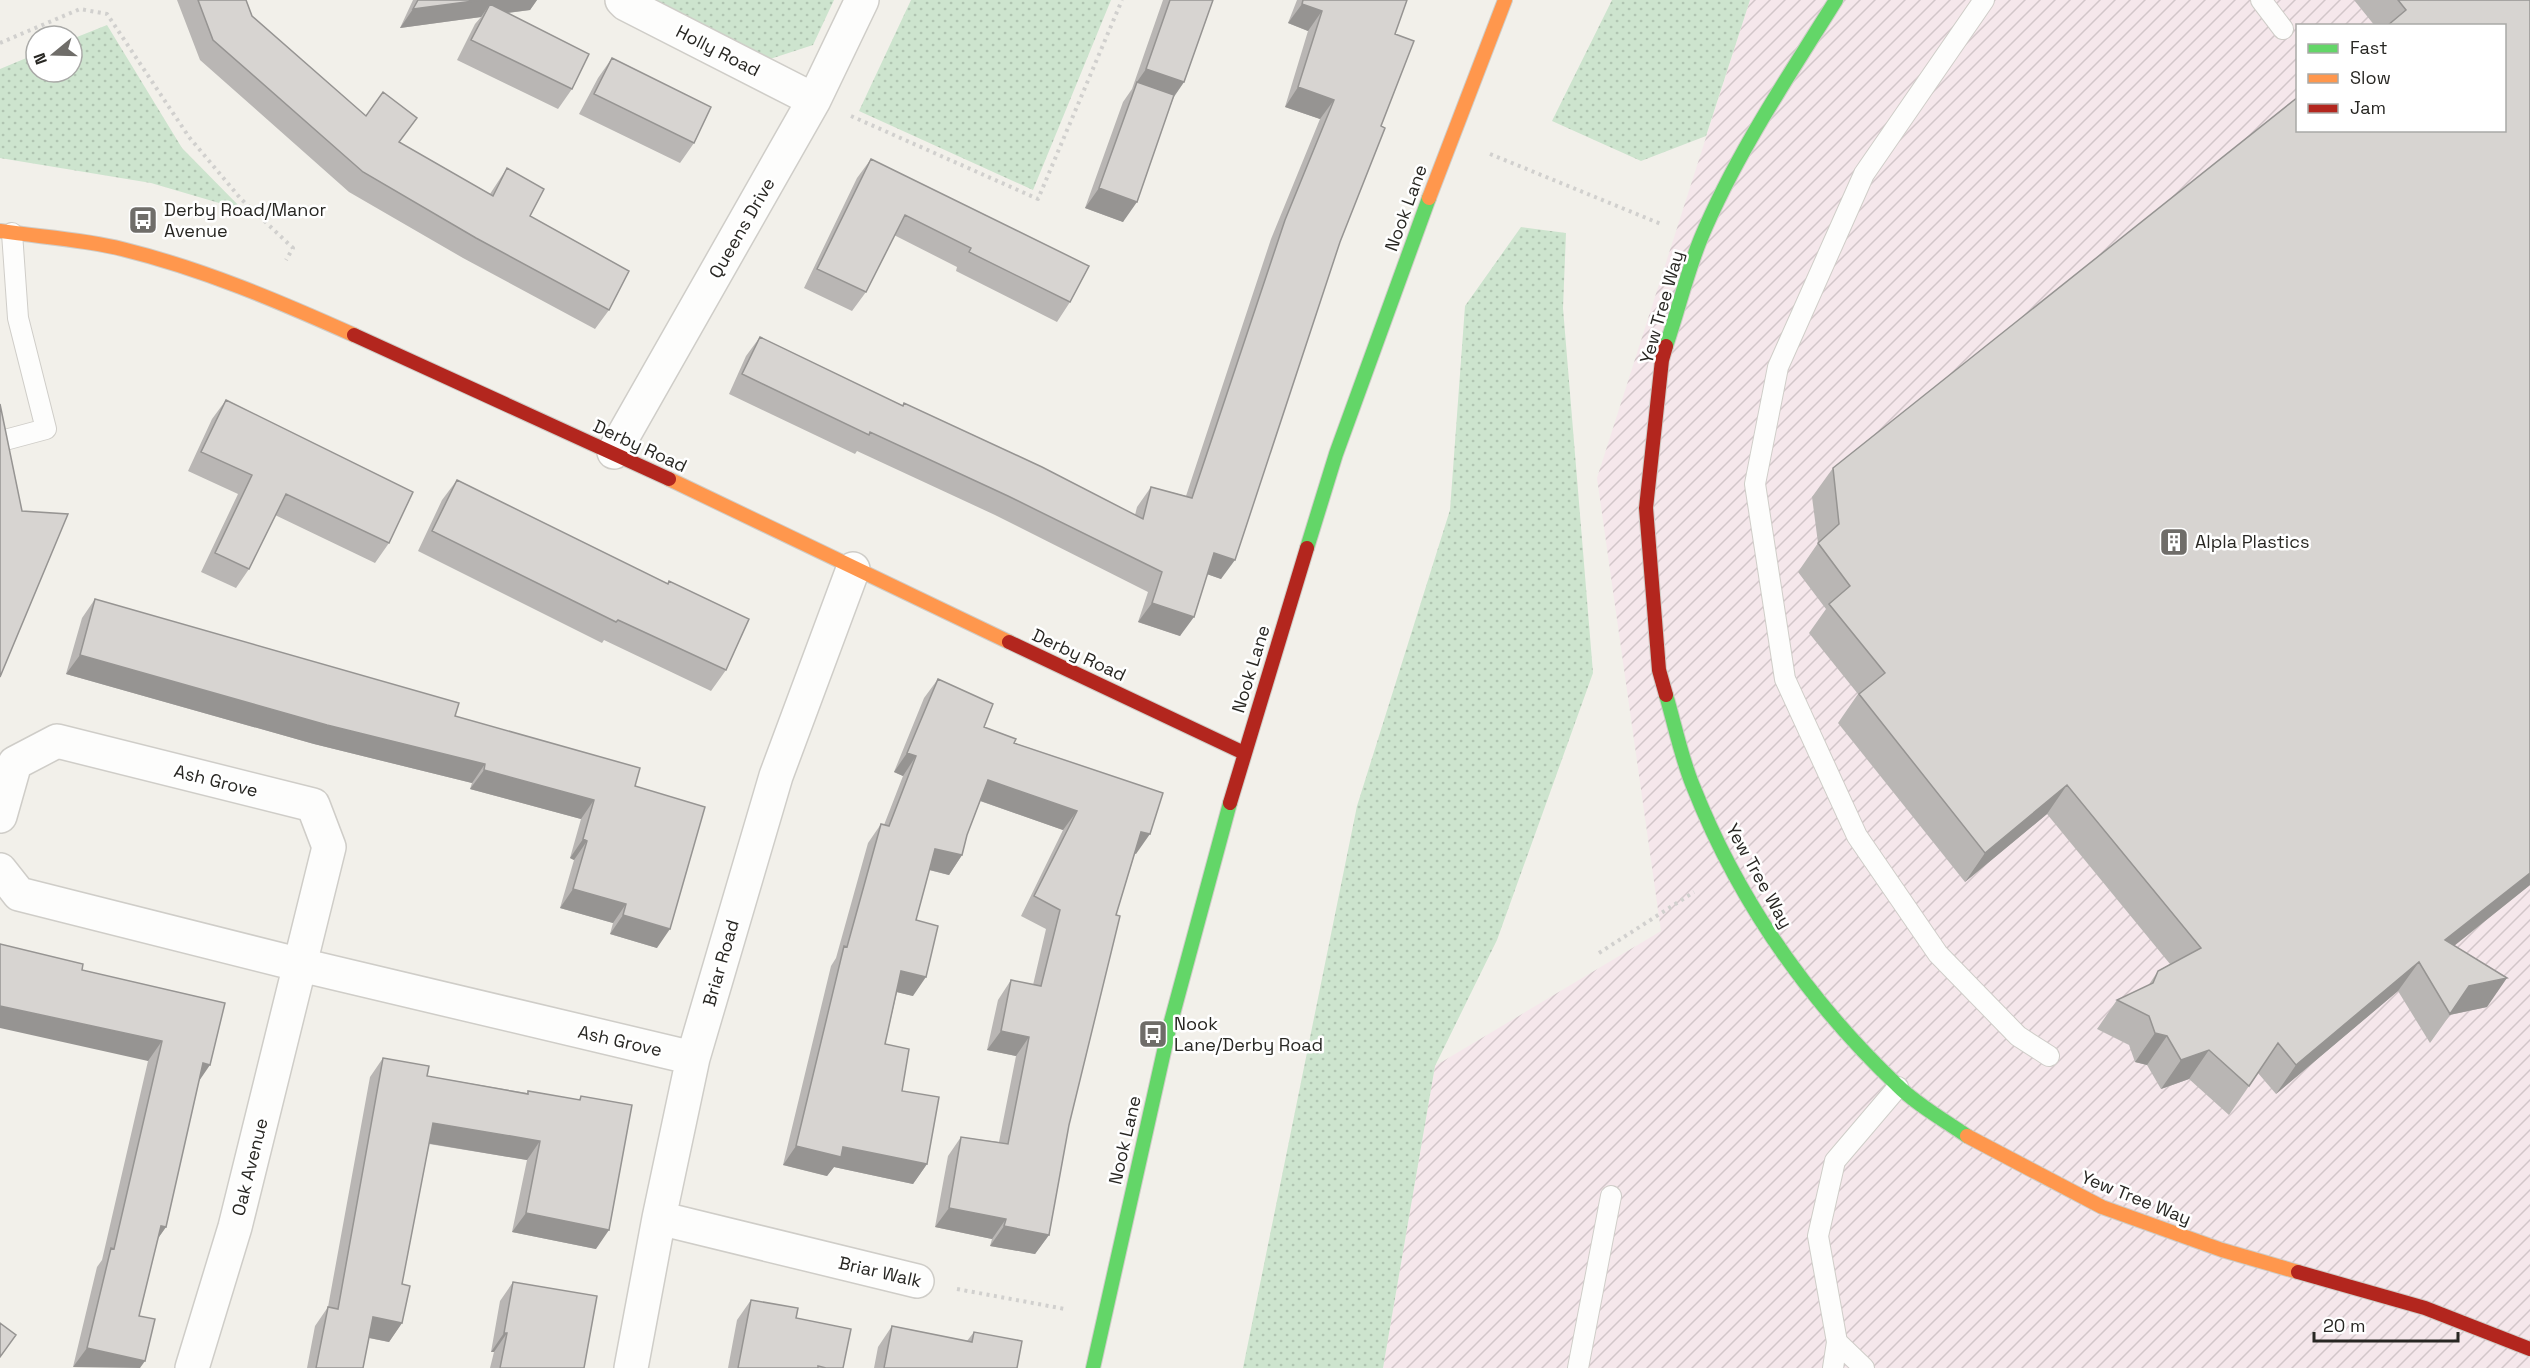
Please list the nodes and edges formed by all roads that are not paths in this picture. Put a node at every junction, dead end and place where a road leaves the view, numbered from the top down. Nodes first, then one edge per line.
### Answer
1 (622, 0) edge
2 (862, 0) edge
3 (1505, 0) edge
4 (1836, 0) edge
5 (1984, 0) edge
6 (2261, 0) edge
7 (2283, 29) dead end
8 (814, 100) junction
9 (6, 232) edge
10 (5, 440) edge
11 (614, 452) junction
12 (853, 569) junction
13 (1244, 753) junction
14 (0, 816) edge
15 (0, 870) edge
16 (302, 965) junction
17 (2049, 1056) dead end
18 (693, 1058) junction
19 (1898, 1087) junction
20 (1611, 1196) dead end
21 (659, 1218) junction
22 (917, 1281) road end
23 (1838, 1342) junction
24 (2530, 1349) edge
25 (192, 1368) edge
26 (631, 1368) edge
27 (1093, 1368) edge
28 (1578, 1368) edge
29 (1833, 1368) edge
30 (1864, 1368) edge

1 - 8 street, Holly Road
2 - 8 street, Queens Drive
3 - 13 street, Nook Lane
4 - 19 street, Yew Tree Way
5 - 17 lane
6 - 7 lane
8 - 11 street, Queens Drive
9 - 10 lane
9 - 11 street, Derby Road
11 - 12 street, Derby Road
12 - 13 street, Derby Road
12 - 18 street, Briar Road
13 - 27 street, Nook Lane
14 - 16 street, Ash Grove
15 - 16 street, Ash Grove
16 - 18 street, Ash Grove
16 - 25 street, Oak Avenue
18 - 21 street, Briar Road
19 - 23 lane
19 - 24 street, Yew Tree Way
20 - 28 lane
21 - 22 street, Briar Walk
21 - 26 street, Briar Road
23 - 29 lane
23 - 30 lane

